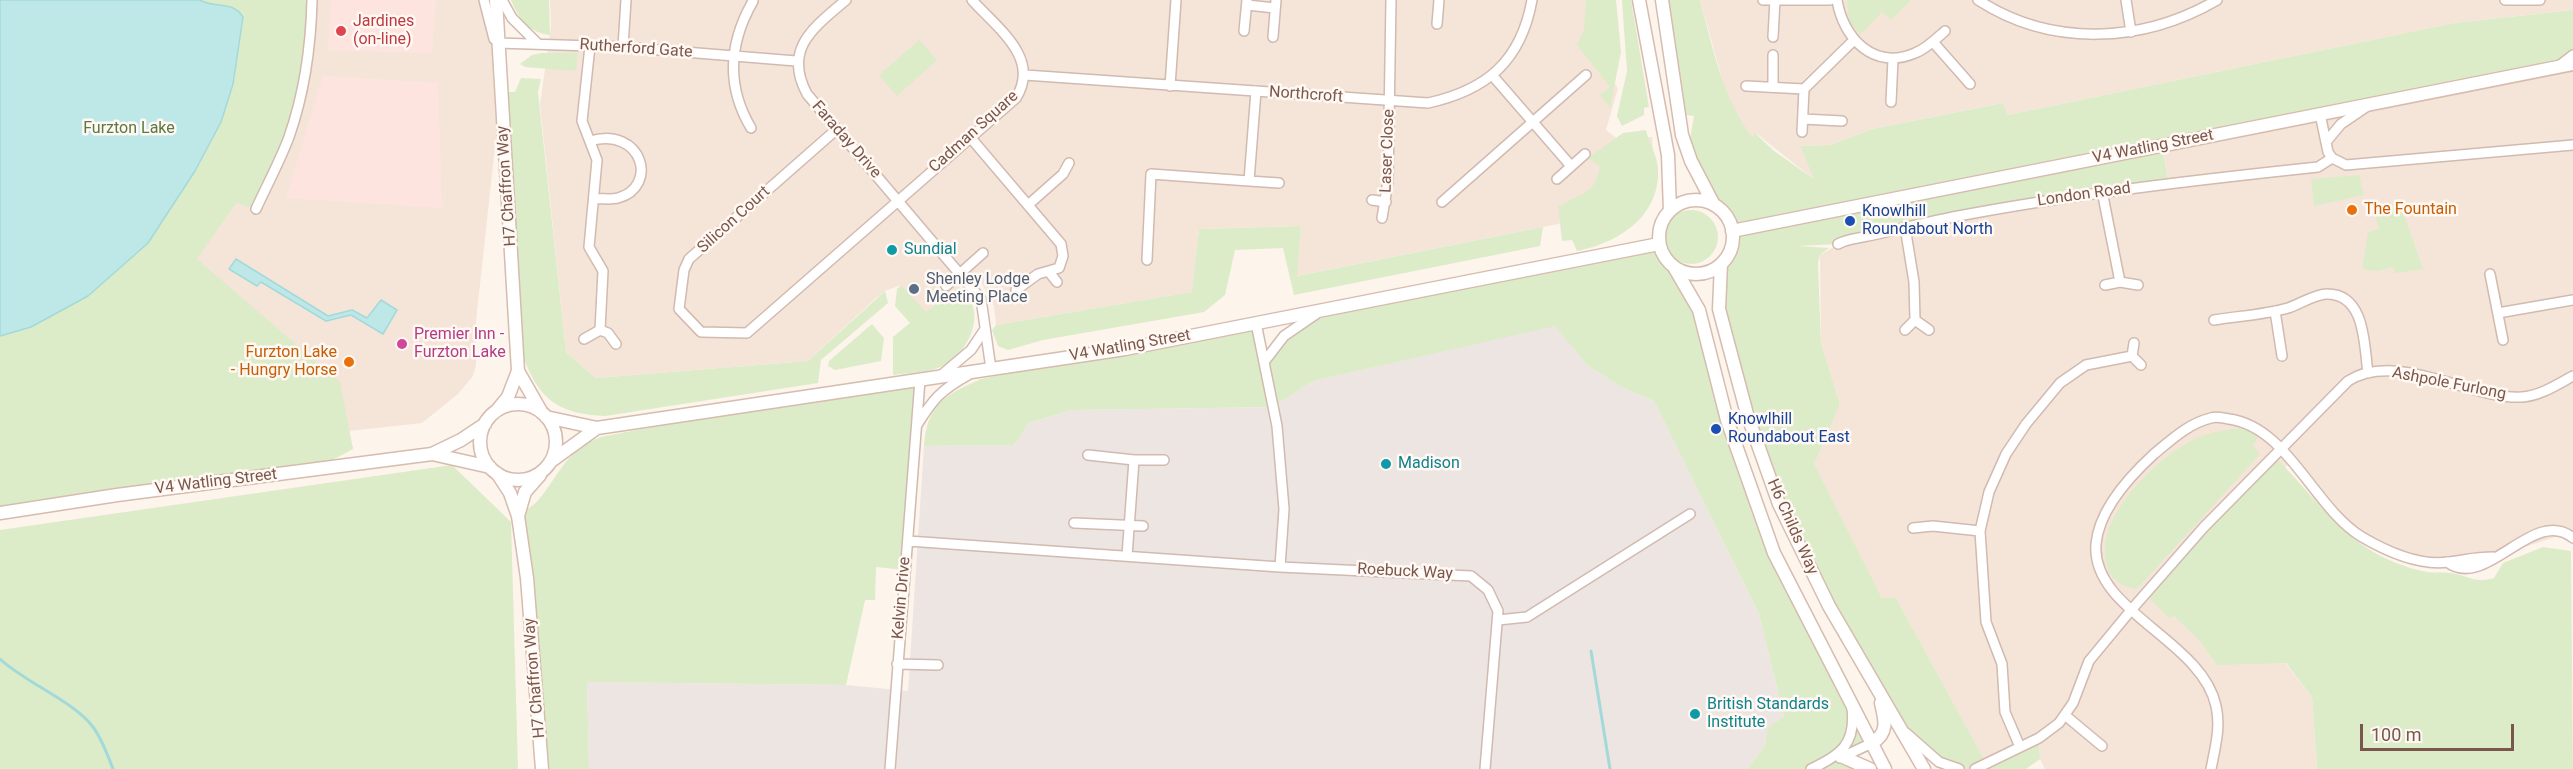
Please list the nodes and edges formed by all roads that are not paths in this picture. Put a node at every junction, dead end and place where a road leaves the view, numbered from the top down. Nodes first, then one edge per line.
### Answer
1 (312, 0) edge
2 (484, 0) edge
3 (496, 0) edge
4 (502, 0) edge
5 (626, 0) edge
6 (846, 0) edge
7 (1176, 0) edge
8 (1391, 0) edge
9 (1439, 0) edge
10 (1532, 0) edge
11 (1639, 0) edge
12 (1662, 0) edge
13 (1763, 0) edge
14 (1775, 0) edge
15 (1830, 0) edge
16 (1837, 0) edge
17 (1978, 0) edge
18 (2126, 0) edge
19 (2217, 0) edge
20 (2505, 0) edge
21 (2540, 0) edge
22 (753, 1) edge
23 (978, 2) edge
24 (1247, 3) edge
25 (1275, 4) edge
26 (1437, 24) dead end
27 (1244, 31) dead end
28 (1945, 31) dead end
29 (2131, 32) junction
30 (1273, 37) dead end
31 (1773, 37) dead end
32 (1854, 40) junction
33 (1933, 42) junction
34 (537, 43) junction
35 (590, 45) junction
36 (622, 47) junction
37 (499, 49) junction
38 (735, 55) junction
39 (1773, 55) dead end
40 (2573, 55) edge
41 (1893, 58) junction
42 (796, 61) junction
43 (2573, 64) edge
44 (2558, 66) junction
45 (1025, 75) junction
46 (1492, 75) junction
47 (1586, 75) dead end
48 (1970, 84) dead end
49 (1170, 86) junction
50 (1746, 86) dead end
51 (1773, 87) junction
52 (1804, 89) junction
53 (1256, 91) junction
54 (1390, 100) junction
55 (1891, 102) dead end
56 (2370, 104) junction
57 (2320, 114) junction
58 (1803, 119) junction
59 (1533, 121) junction
60 (1842, 121) dead end
61 (751, 128) dead end
62 (837, 129) junction
63 (1802, 132) dead end
64 (970, 137) junction
65 (590, 141) junction
66 (2326, 142) junction
67 (2573, 145) edge
68 (1585, 154) dead end
69 (2332, 158) junction
70 (1069, 163) dead end
71 (1571, 166) junction
72 (1557, 179) dead end
73 (1249, 181) junction
74 (1279, 183) dead end
75 (2102, 191) junction
76 (594, 199) junction
77 (898, 200) junction
78 (1372, 200) dead end
79 (1386, 202) junction
80 (1442, 202) dead end
81 (1028, 205) junction
82 (1714, 205) junction
83 (256, 208) dead end
84 (1670, 211) junction
85 (1382, 218) dead end
86 (1905, 227) junction
87 (1732, 231) junction
88 (1659, 244) junction
89 (1838, 244) dead end
90 (983, 252) dead end
91 (1147, 260) dead end
92 (1721, 264) junction
93 (1674, 267) junction
94 (1049, 272) junction
95 (961, 273) junction
96 (2490, 274) dead end
97 (1057, 282) dead end
98 (2120, 282) junction
99 (2105, 285) dead end
100 (2138, 285) dead end
101 (946, 286) dead end
102 (1016, 290) dead end
103 (2573, 300) edge
104 (1320, 310) junction
105 (2275, 311) junction
106 (2498, 313) junction
107 (1915, 320) junction
108 (2214, 320) dead end
109 (1256, 323) junction
110 (985, 329) junction
111 (600, 330) junction
112 (1905, 330) dead end
113 (1929, 330) dead end
114 (584, 339) dead end
115 (2503, 340) dead end
116 (2134, 343) dead end
117 (616, 344) dead end
118 (2132, 356) junction
119 (2282, 356) dead end
120 (1264, 362) junction
121 (2141, 365) dead end
122 (991, 369) junction
123 (518, 371) junction
124 (972, 372) junction
125 (2368, 373) junction
126 (2573, 376) edge
127 (939, 377) junction
128 (920, 380) junction
129 (495, 412) junction
130 (544, 415) junction
131 (485, 424) junction
132 (597, 428) junction
133 (915, 428) junction
134 (2279, 449) junction
135 (432, 454) junction
136 (1088, 455) dead end
137 (1134, 460) junction
138 (1164, 460) dead end
139 (547, 466) junction
140 (493, 470) junction
141 (0, 513) edge
142 (1690, 514) dead end
143 (518, 516) junction
144 (1074, 523) dead end
145 (1128, 526) junction
146 (1143, 526) dead end
147 (1913, 528) dead end
148 (1980, 531) junction
149 (2573, 538) edge
150 (908, 542) junction
151 (1127, 556) junction
152 (1280, 567) junction
153 (2132, 609) junction
154 (1498, 620) junction
155 (897, 664) junction
156 (938, 665) dead end
157 (1878, 690) junction
158 (1851, 707) junction
159 (2066, 716) junction
160 (1898, 725) junction
161 (1872, 743) junction
162 (2102, 746) dead end
163 (2020, 747) junction
164 (1843, 758) junction
165 (1824, 763) junction
166 (542, 769) edge
167 (890, 769) edge
168 (1485, 769) edge
169 (1811, 769) edge
170 (1870, 769) edge
171 (1885, 769) edge
172 (1924, 769) edge
173 (1959, 769) edge
174 (1975, 769) edge
175 (2211, 769) edge

1 - 83 street
2 - 37 street
3 - 37 street, H7 Chaffron Way
4 - 34 street
5 - 36 street
6 - 42 street
7 - 49 street
8 - 54 street, Laser Close
9 - 26 street
10 - 46 street, Northcroft
11 - 84 street
12 - 82 street
13 - 14 street
14 - 15 street
14 - 31 street
16 - 32 street
17 - 29 street
18 - 29 street
19 - 29 street
20 - 21 street
22 - 38 street
23 - 45 street, Cadman Square
24 - 25 street
24 - 27 street
25 - 30 street
28 - 33 street
32 - 41 street
32 - 52 street
33 - 41 street
33 - 48 street
34 - 35 street, Rutherford Gate
34 - 37 street, Rutherford Gate
35 - 36 street, Rutherford Gate
35 - 65 street
36 - 38 street, Rutherford Gate
37 - 123 street, H7 Chaffron Way
38 - 42 street, Rutherford Gate
38 - 61 street
39 - 51 street
40 - 44 street
41 - 55 street
42 - 62 street, Faraday Drive
43 - 44 street, V4 Watling Street
44 - 56 street, V4 Watling Street
45 - 49 street, Northcroft
45 - 64 street, Cadman Square
46 - 54 street, Northcroft
46 - 59 street
47 - 59 street
49 - 53 street, Northcroft
50 - 51 street
51 - 52 street
52 - 58 street
53 - 54 street, Northcroft
53 - 73 street
54 - 79 street, Laser Close
56 - 57 street, V4 Watling Street
56 - 66 street
57 - 66 street
57 - 87 street, V4 Watling Street
58 - 60 street
58 - 63 street
59 - 71 street
59 - 80 street
62 - 77 street, Faraday Drive
62 - 77 street, Silicon Court
64 - 77 street, Cadman Square
64 - 81 street
65 - 76 street
65 - 76 street
66 - 69 street
67 - 69 street
68 - 71 street
69 - 75 street, London Road
70 - 81 street
71 - 72 street
73 - 74 street
73 - 91 street
75 - 86 street, London Road
75 - 98 street
76 - 111 street
77 - 95 street, Faraday Drive
78 - 79 street, Laser Close
79 - 85 street, Laser Close
81 - 94 street
82 - 84 street
82 - 87 street
84 - 88 street
86 - 89 street, London Road
86 - 107 street
87 - 92 street
88 - 93 street
88 - 104 street, V4 Watling Street
90 - 95 street
92 - 93 street
92 - 157 street, H6 Childs Way
93 - 158 street, H6 Childs Way
94 - 97 street
94 - 102 street
95 - 101 street
95 - 110 street, Faraday Drive
96 - 106 street
98 - 99 street
98 - 100 street
103 - 106 street
104 - 109 street, V4 Watling Street
104 - 120 street
105 - 108 street
105 - 119 street
105 - 125 street
106 - 115 street
107 - 112 street
107 - 113 street
109 - 120 street
109 - 122 street, V4 Watling Street
110 - 122 street, Faraday Drive
110 - 127 street
111 - 114 street
111 - 117 street
116 - 118 street
118 - 121 street
118 - 148 street
120 - 152 street
122 - 124 street, V4 Watling Street
123 - 129 street, H7 Chaffron Way
123 - 130 street, H7 Chaffron Way
124 - 127 street, V4 Watling Street
124 - 133 street, Kelvin Drive
125 - 126 street, Ashpole Furlong
125 - 134 street, Ashpole Furlong
127 - 128 street, V4 Watling Street
128 - 132 street, V4 Watling Street
128 - 133 street, Kelvin Drive
129 - 130 street
129 - 131 street
130 - 132 street, V4 Watling Street
130 - 139 street
131 - 135 street, V4 Watling Street
131 - 140 street
132 - 139 street, V4 Watling Street
133 - 150 street, Kelvin Drive
134 - 149 street
134 - 153 street, Ashpole Furlong
134 - 153 street
135 - 140 street, V4 Watling Street
135 - 141 street, V4 Watling Street
136 - 137 street
137 - 138 street
137 - 145 street
139 - 140 street
139 - 143 street, H7 Chaffron Way
140 - 143 street, H7 Chaffron Way
142 - 154 street
143 - 166 street, H7 Chaffron Way
144 - 145 street
145 - 146 street
145 - 151 street
147 - 148 street
148 - 163 street
150 - 151 street, Roebuck Way
150 - 155 street, Kelvin Drive
151 - 152 street, Roebuck Way
152 - 154 street, Roebuck Way
153 - 159 street, Ashpole Furlong
153 - 175 street
154 - 168 street, Roebuck Way
155 - 156 street
155 - 167 street, Kelvin Drive
157 - 160 street, H6 Childs Way
157 - 161 street
158 - 161 street, H6 Childs Way
158 - 165 street
159 - 162 street
159 - 163 street, Ashpole Furlong
160 - 172 street, H6 Childs Way
160 - 173 street
161 - 164 street
161 - 171 street, H6 Childs Way
163 - 174 street, Ashpole Furlong
164 - 165 street
164 - 170 street
165 - 169 street

